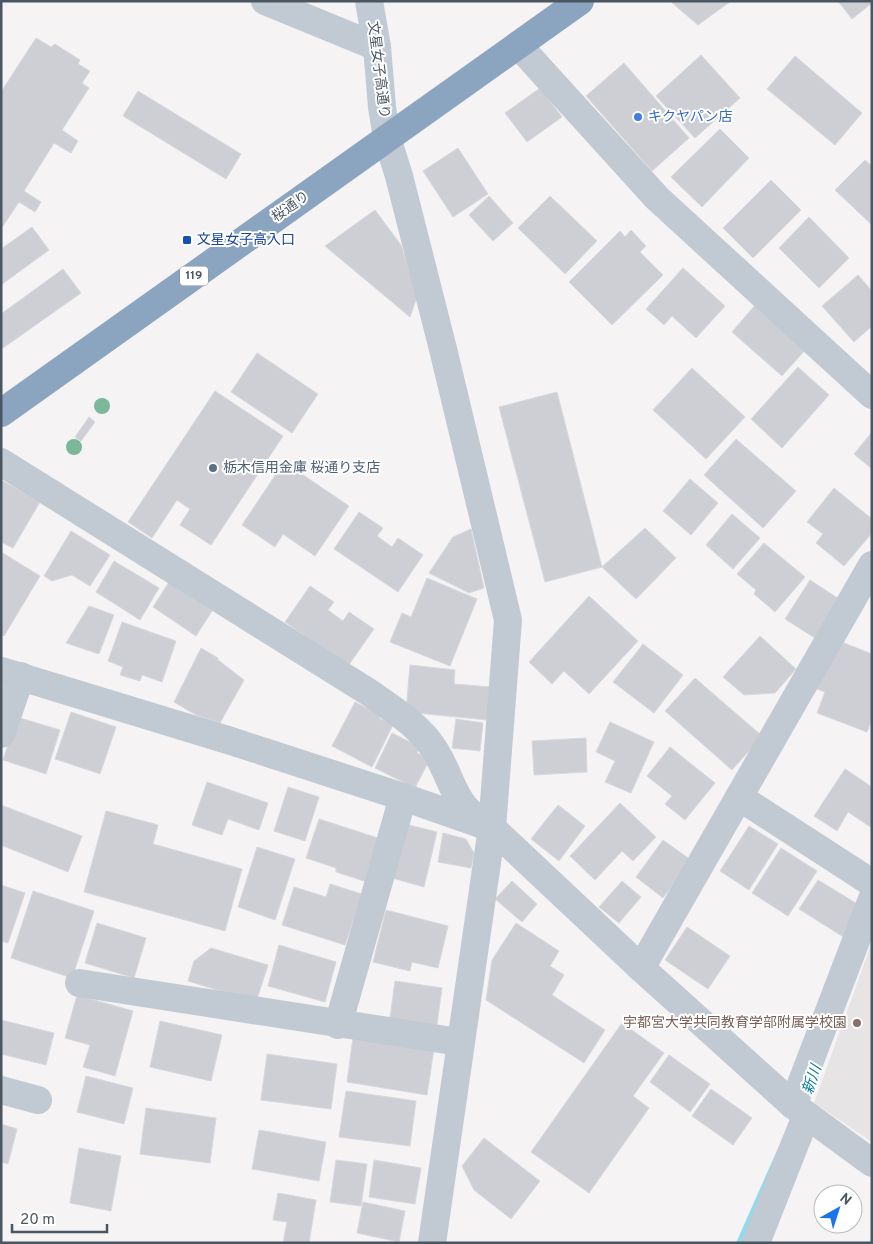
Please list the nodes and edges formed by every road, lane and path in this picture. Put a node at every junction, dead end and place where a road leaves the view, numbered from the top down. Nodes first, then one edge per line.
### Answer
1 (265, 1) edge
2 (369, 1) edge
3 (580, 1) edge
4 (518, 45) junction
5 (377, 47) junction
6 (387, 138) junction
7 (872, 395) edge
8 (1, 414) edge
9 (1, 462) edge
10 (872, 565) edge
11 (11, 674) edge
12 (1, 734) edge
13 (403, 797) junction
14 (739, 797) junction
15 (492, 828) junction
16 (872, 883) edge
17 (872, 899) edge
18 (641, 968) junction
19 (78, 983) dead end
20 (338, 1024) junction
21 (459, 1042) junction
22 (1, 1090) edge
23 (38, 1100) dead end
24 (798, 1109) junction
25 (872, 1163) edge
26 (432, 1243) edge
27 (756, 1243) edge

1 - 5 street
2 - 5 street, 文星女子高通り
3 - 4 highway, 桜通り / 119
4 - 6 highway, 桜通り / 119
4 - 7 street
5 - 6 street, 文星女子高通り
6 - 8 highway, 桜通り / 119
6 - 15 street
9 - 15 street
10 - 14 street
11 - 12 street
11 - 13 street
13 - 15 street
13 - 20 street
14 - 16 street
14 - 18 street
15 - 18 street
15 - 21 street
17 - 24 street
18 - 24 street
19 - 20 street
20 - 21 street
21 - 26 street
22 - 23 street
24 - 25 street
24 - 27 street

